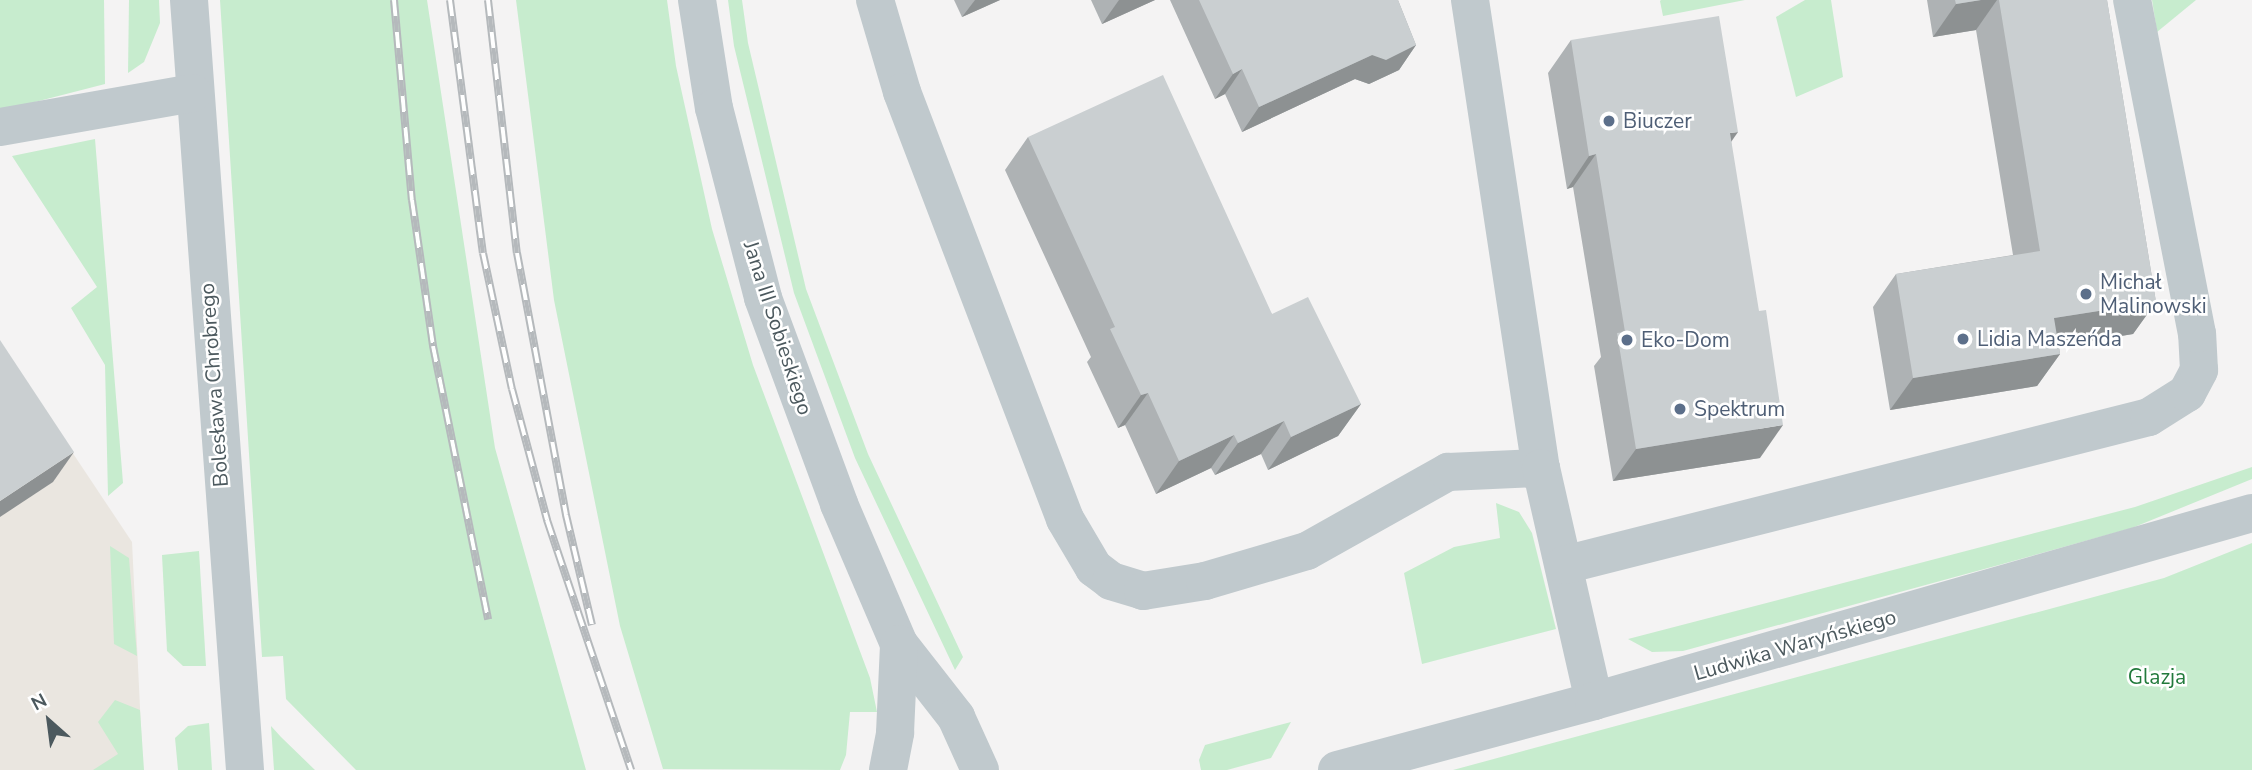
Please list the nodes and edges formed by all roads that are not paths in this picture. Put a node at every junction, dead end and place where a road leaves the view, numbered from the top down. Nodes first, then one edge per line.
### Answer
1 (189, 0) edge
2 (697, 0) edge
3 (875, 0) edge
4 (1469, 0) edge
5 (2132, 0) edge
6 (193, 93) junction
7 (0, 127) edge
8 (1541, 468) junction
9 (2252, 513) edge
10 (1564, 565) junction
11 (899, 643) junction
12 (1594, 701) junction
13 (245, 770) edge
14 (888, 770) edge
15 (980, 770) edge
16 (1337, 770) edge

1 - 6 street, Bolesława Chrobrego
2 - 11 street, Jana III Sobieskiego
3 - 8 street
4 - 8 street
5 - 10 street
6 - 7 street
6 - 13 street, Bolesława Chrobrego
8 - 10 street
9 - 12 street, Ludwika Waryńskiego
10 - 12 street
11 - 14 street, Jana III Sobieskiego
11 - 15 street, Jana III Sobieskiego
12 - 16 street, Ludwika Waryńskiego

